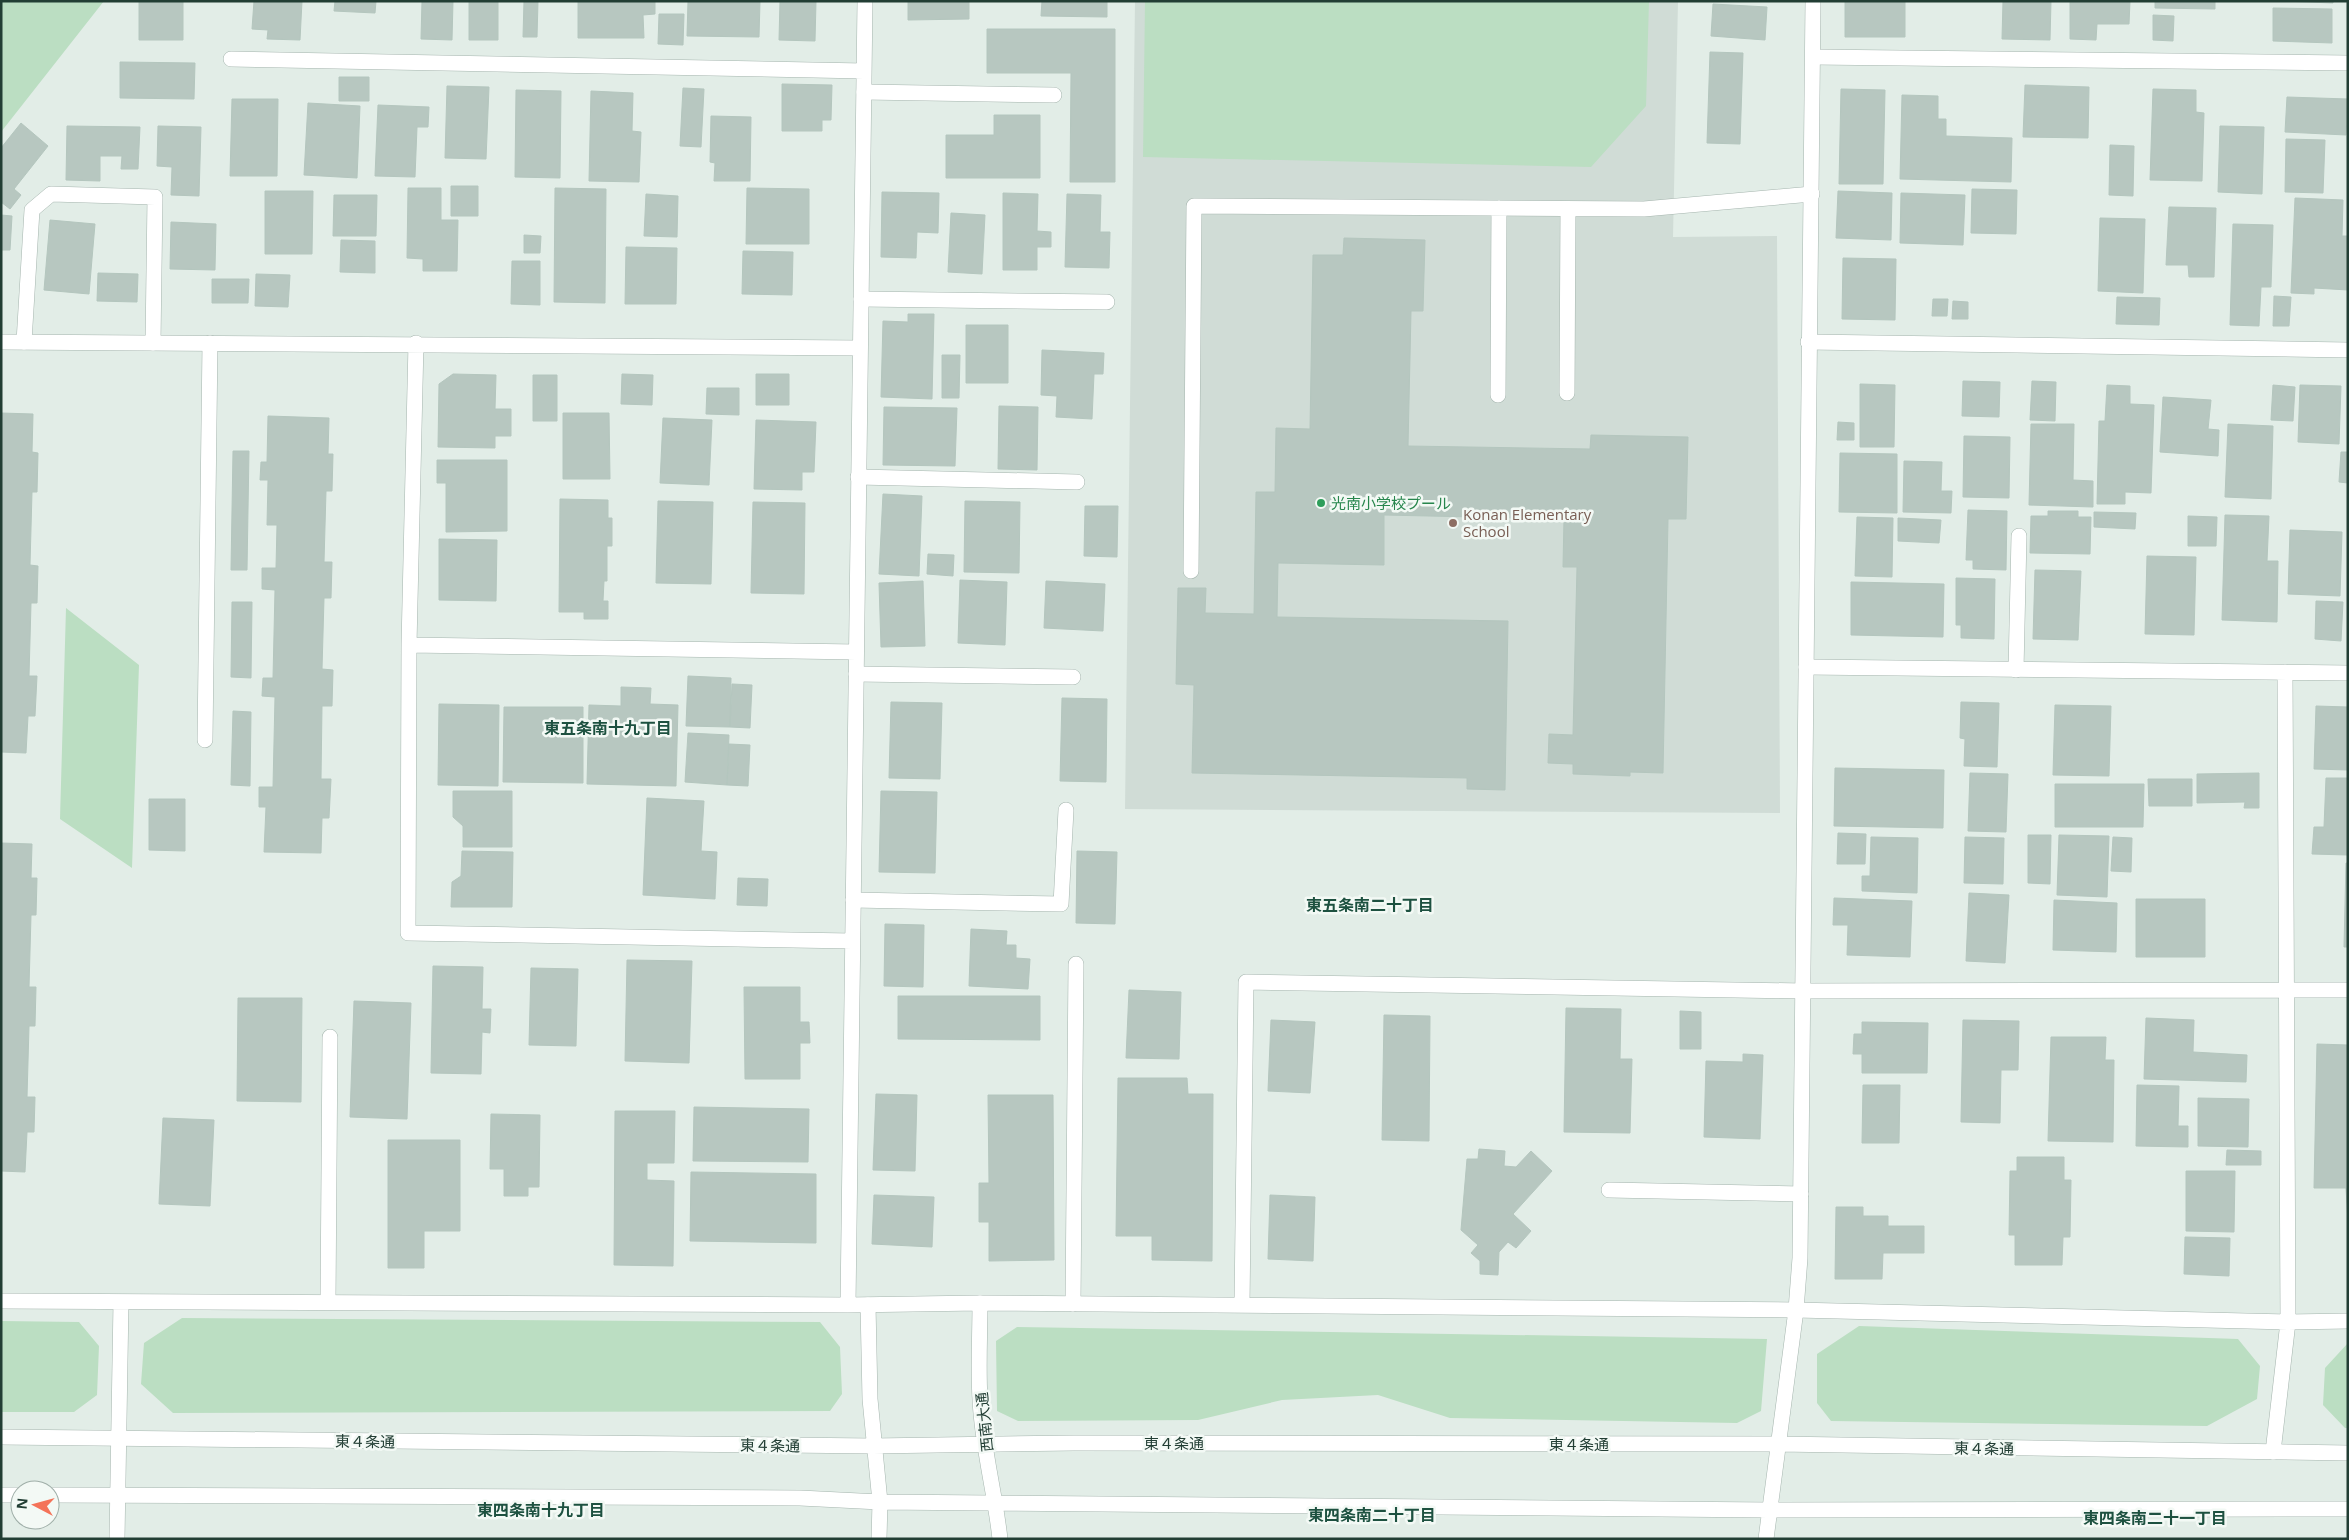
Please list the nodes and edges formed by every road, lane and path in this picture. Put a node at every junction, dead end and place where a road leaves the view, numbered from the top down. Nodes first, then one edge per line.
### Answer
1 (865, 1) edge
2 (1813, 1) edge
3 (1813, 57) junction
4 (230, 59) dead end
5 (2348, 63) edge
6 (864, 71) junction
7 (864, 92) junction
8 (1054, 95) dead end
9 (1812, 194) junction
10 (1499, 208) junction
11 (1568, 209) junction
12 (860, 299) junction
13 (1107, 302) dead end
14 (1, 342) edge
15 (24, 342) junction
16 (1808, 342) junction
17 (153, 343) junction
18 (210, 343) junction
19 (416, 344) junction
20 (860, 348) junction
21 (2348, 350) edge
22 (1567, 393) dead end
23 (1498, 395) dead end
24 (858, 477) junction
25 (1077, 482) dead end
26 (2019, 536) dead end
27 (1191, 571) dead end
28 (409, 645) junction
29 (856, 652) junction
30 (1806, 667) junction
31 (2016, 670) junction
32 (2285, 672) junction
33 (2348, 673) edge
34 (856, 674) junction
35 (1073, 677) dead end
36 (205, 740) dead end
37 (1066, 810) dead end
38 (853, 900) junction
39 (852, 941) junction
40 (1076, 964) dead end
41 (2286, 989) junction
42 (2348, 990) edge
43 (1802, 991) junction
44 (330, 1037) dead end
45 (1609, 1190) dead end
46 (1801, 1194) junction
47 (1, 1301) edge
48 (121, 1302) junction
49 (328, 1302) junction
50 (980, 1303) junction
51 (1073, 1304) junction
52 (848, 1305) junction
53 (868, 1305) junction
54 (1242, 1305) junction
55 (1796, 1310) junction
56 (2348, 1321) edge
57 (2288, 1322) junction
58 (1, 1437) edge
59 (119, 1438) junction
60 (985, 1443) junction
61 (1778, 1444) junction
62 (873, 1446) junction
63 (2273, 1452) junction
64 (2348, 1452) edge
65 (60, 1496) edge
66 (118, 1496) junction
67 (880, 1502) junction
68 (996, 1503) junction
69 (2348, 1509) edge
70 (1769, 1510) junction
71 (117, 1539) edge
72 (879, 1539) edge
73 (1000, 1539) edge
74 (1766, 1539) edge

1 - 6 street
2 - 3 street
3 - 5 street
3 - 9 street
4 - 6 street
6 - 7 street
7 - 8 street
7 - 12 street
9 - 11 street
9 - 16 street
10 - 11 street
10 - 23 street
10 - 27 street
11 - 22 street
12 - 13 street
12 - 20 street
14 - 15 street
15 - 17 street
15 - 17 street
16 - 21 street
16 - 30 street
17 - 18 street
18 - 19 street
18 - 36 street
19 - 20 street
19 - 28 street
20 - 24 street
24 - 25 street
24 - 29 street
26 - 31 street
28 - 29 street
28 - 39 street
29 - 34 street
30 - 31 street
30 - 43 street
31 - 32 street
32 - 33 street
32 - 41 street
34 - 35 street
34 - 38 street
37 - 38 street
38 - 39 street
39 - 52 street
40 - 51 street
41 - 42 street
41 - 43 street
41 - 57 street
43 - 46 street
43 - 54 street
44 - 49 street
45 - 46 street
46 - 55 street
47 - 48 street
48 - 49 street
48 - 59 street
49 - 52 street
50 - 51 street
50 - 53 street
50 - 60 street, 西南大通
51 - 54 street
52 - 53 street
53 - 62 street
54 - 55 street
55 - 57 street
55 - 61 street
56 - 57 street
57 - 63 street
58 - 59 street, 東４条通
59 - 62 street, 東４条通
59 - 66 street
60 - 61 street, 東４条通
60 - 62 street, 東４条通
60 - 68 street, 西南大通
61 - 63 street, 東４条通
61 - 70 street
62 - 67 street
63 - 64 street, 東４条通
65 - 66 street
66 - 67 street
66 - 71 street
67 - 68 street
67 - 72 street
68 - 70 street
68 - 73 street, 西南大通
69 - 70 street
70 - 74 street

